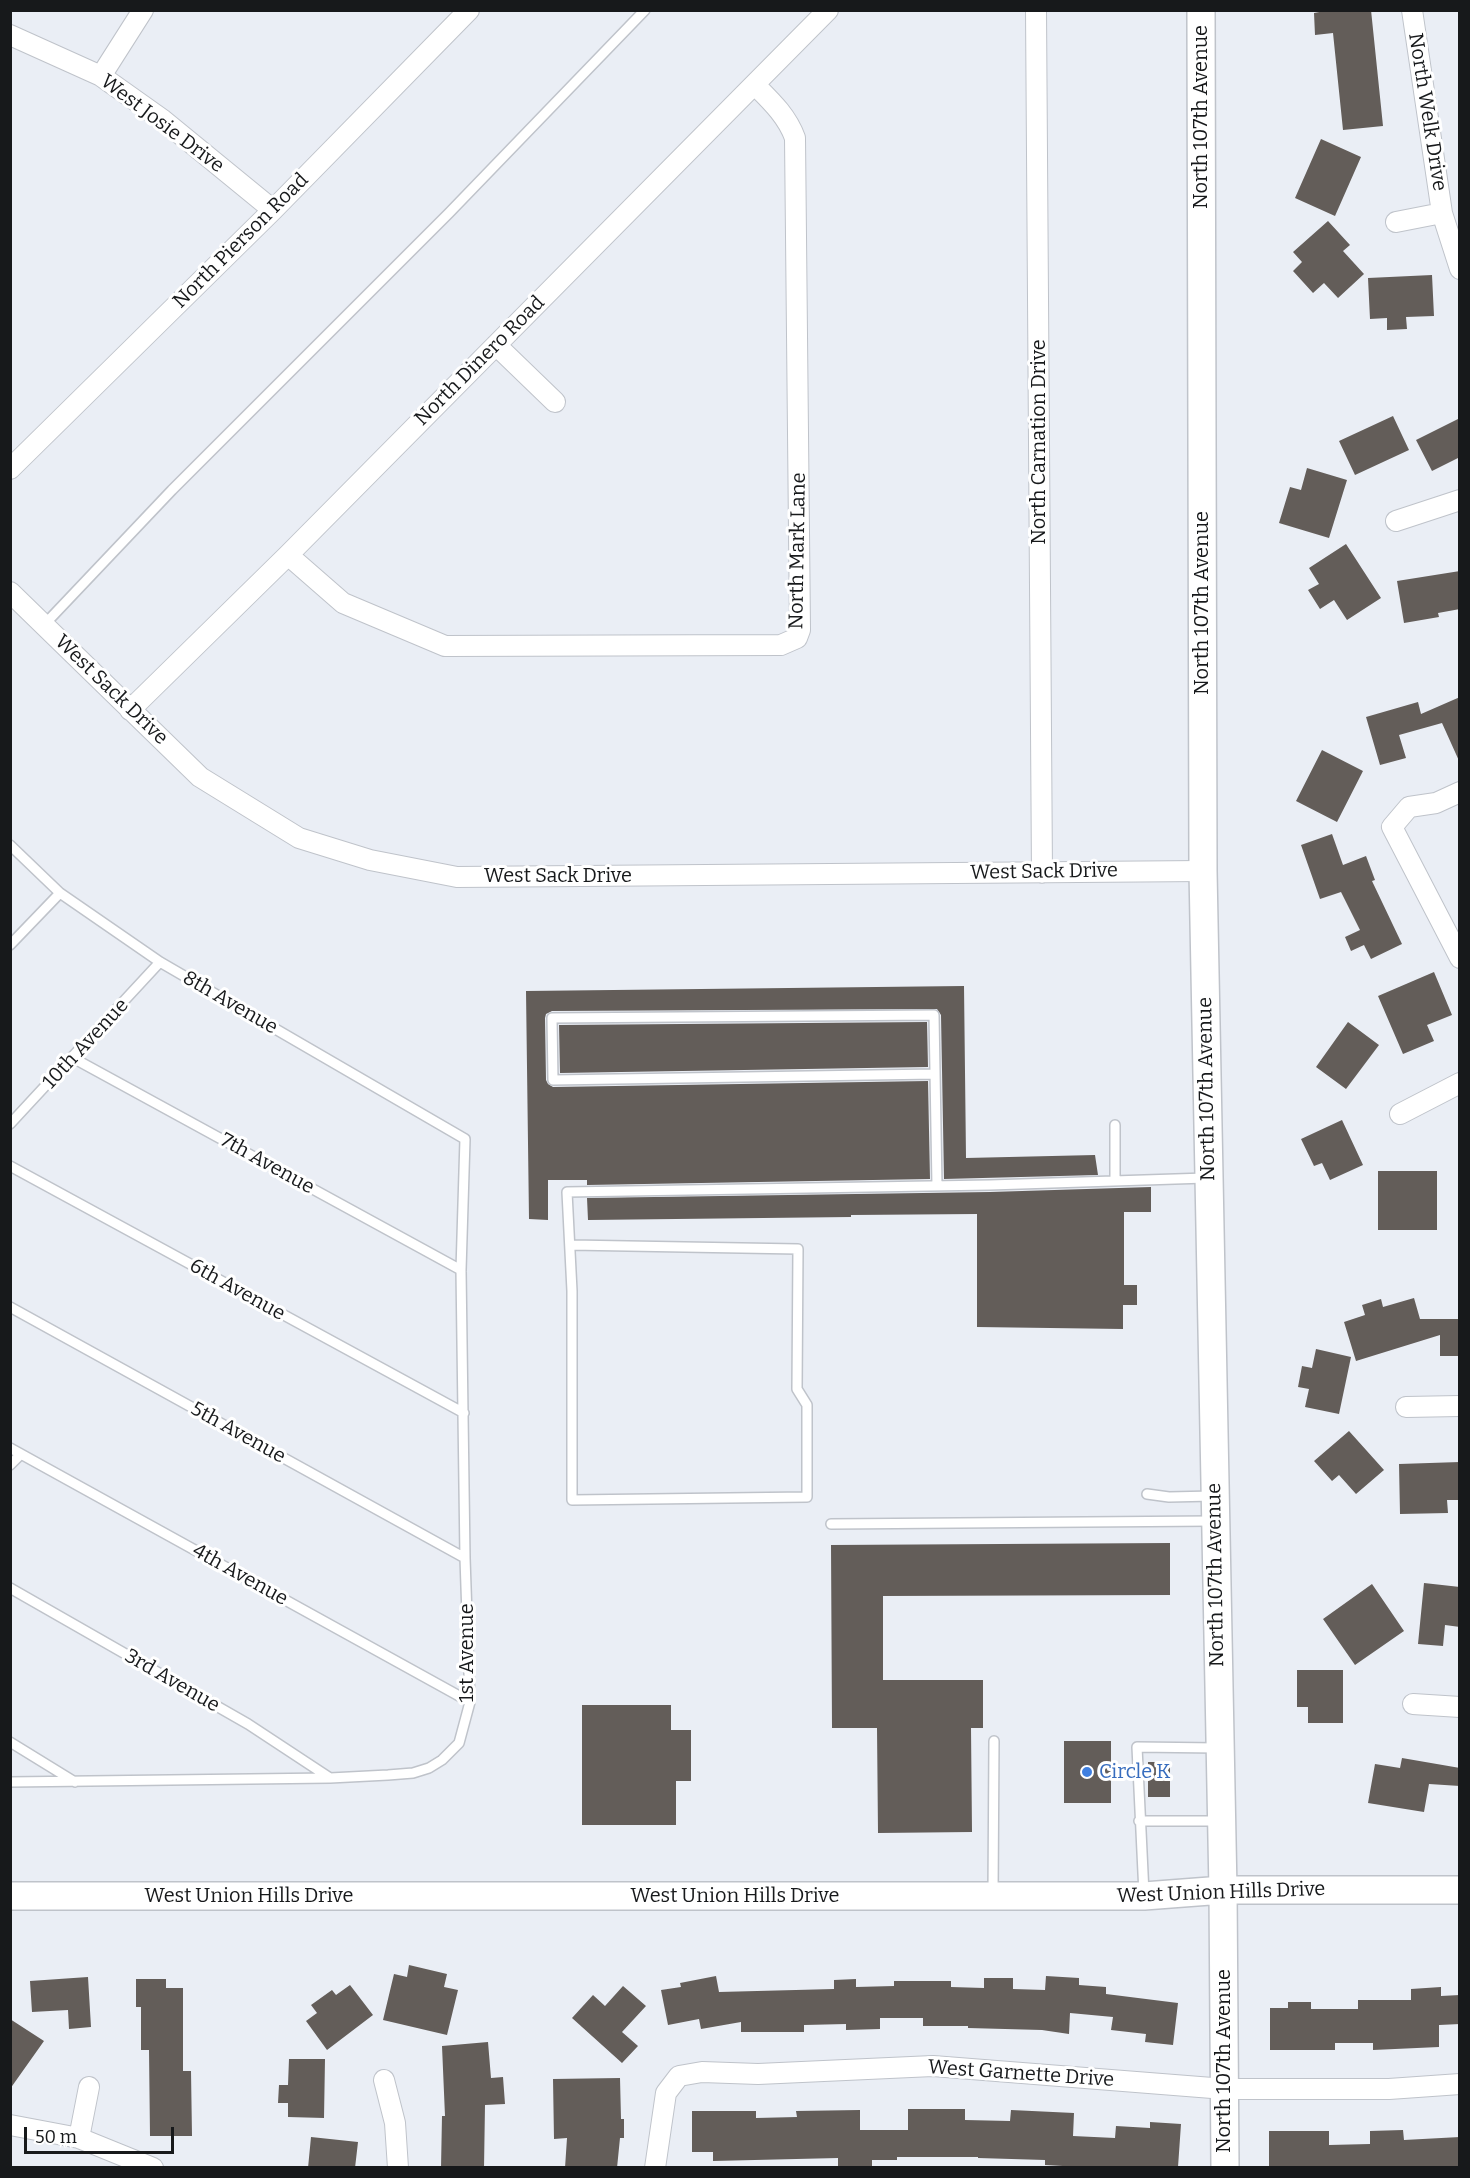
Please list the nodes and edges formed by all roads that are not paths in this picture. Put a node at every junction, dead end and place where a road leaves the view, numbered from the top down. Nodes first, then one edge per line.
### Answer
1 (143, 10) edge
2 (469, 10) edge
3 (645, 10) edge
4 (828, 10) edge
5 (1036, 10) edge
6 (1201, 10) edge
7 (1412, 10) edge
8 (10, 35) edge
9 (101, 76) junction
10 (755, 85) junction
11 (273, 210) junction
12 (1442, 213) junction
13 (1396, 222) dead end
14 (1460, 269) edge
15 (496, 345) junction
16 (555, 402) dead end
17 (10, 469) edge
18 (1460, 500) edge
19 (1396, 521) dead end
20 (288, 555) junction
21 (10, 592) edge
22 (44, 625) junction
23 (130, 710) junction
24 (1460, 792) edge
25 (10, 844) edge
26 (1203, 871) junction
27 (1042, 873) junction
28 (60, 893) junction
29 (10, 945) edge
30 (1460, 958) edge
31 (160, 963) junction
32 (73, 1058) junction
33 (935, 1074) junction
34 (1460, 1083) edge
35 (1400, 1114) dead end
36 (10, 1124) edge
37 (1115, 1125) dead end
38 (465, 1139) joint
39 (10, 1166) edge
40 (1208, 1178) junction
41 (1115, 1181) junction
42 (937, 1186) junction
43 (571, 1245) junction
44 (461, 1270) junction
45 (10, 1307) edge
46 (1460, 1406) edge
47 (1406, 1407) dead end
48 (464, 1413) junction
49 (10, 1448) edge
50 (21, 1454) junction
51 (10, 1466) edge
52 (1147, 1494) dead end
53 (1214, 1509) junction
54 (831, 1524) dead end
55 (465, 1558) junction
56 (10, 1588) edge
57 (470, 1702) junction
58 (1413, 1704) dead end
59 (1460, 1707) edge
60 (10, 1742) edge
61 (994, 1742) dead end
62 (1219, 1749) junction
63 (330, 1778) junction
64 (10, 1782) edge
65 (76, 1783) junction
66 (1139, 1821) junction
67 (1221, 1821) junction
68 (1223, 1890) junction
69 (1460, 1890) edge
70 (10, 1896) edge
71 (993, 1896) junction
72 (1144, 1896) junction
73 (384, 2080) dead end
74 (1460, 2084) edge
75 (89, 2087) dead end
76 (1225, 2089) junction
77 (10, 2125) edge
78 (79, 2138) junction
79 (153, 2168) edge
80 (398, 2168) edge
81 (655, 2168) edge
82 (1225, 2168) edge

1 - 9 street
2 - 11 street, North Pierson Road
3 - 22 lane
4 - 10 street, North Dinero Road
5 - 27 street, North Carnation Drive
6 - 26 main road, North 107th Avenue
7 - 12 street, North Welk Drive
8 - 9 street, West Josie Drive
9 - 11 street, West Josie Drive
10 - 15 street, North Dinero Road
10 - 20 street, North Mark Lane
11 - 17 street, North Pierson Road
12 - 13 street, North Welk Drive
12 - 14 street, North Welk Drive
15 - 16 street
15 - 20 street, North Dinero Road
18 - 19 street
20 - 23 street, North Dinero Road
21 - 22 street, West Sack Drive
22 - 23 street, West Sack Drive
23 - 27 street, West Sack Drive
24 - 30 street
25 - 28 lane, 8th Avenue
26 - 27 street, West Sack Drive
26 - 40 main road, North 107th Avenue
28 - 29 lane
28 - 31 lane, 8th Avenue
31 - 32 lane, 10th Avenue
31 - 38 lane, 8th Avenue
32 - 36 lane, 10th Avenue
32 - 44 lane, 7th Avenue
33 - 33 lane
33 - 42 lane
34 - 35 street
37 - 41 lane
38 - 44 lane, 1st Avenue
39 - 48 lane, 6th Avenue
40 - 41 lane
40 - 53 main road, North 107th Avenue
41 - 42 lane
42 - 43 lane
43 - 43 lane
44 - 48 lane, 1st Avenue
45 - 55 lane, 5th Avenue
46 - 47 street
48 - 55 lane, 1st Avenue
49 - 50 lane, 4th Avenue
50 - 51 lane
50 - 57 lane, 4th Avenue
52 - 53 lane
53 - 54 lane
53 - 62 main road, North 107th Avenue
55 - 57 lane, 1st Avenue
56 - 63 lane, 3rd Avenue
57 - 63 lane, 1st Avenue
58 - 59 street
60 - 65 lane
61 - 71 lane
62 - 66 lane
62 - 67 main road, North 107th Avenue
63 - 65 lane, 1st Avenue
64 - 65 lane, 1st Avenue
66 - 67 lane
66 - 72 lane
67 - 68 main road, North 107th Avenue
68 - 69 main road, West Union Hills Drive
68 - 72 main road, West Union Hills Drive
68 - 76 main road, North 107th Avenue
70 - 71 main road, West Union Hills Drive
71 - 72 main road, West Union Hills Drive
73 - 80 street
74 - 76 street, West Garnette Drive
75 - 78 street
76 - 81 street, West Garnette Drive
76 - 82 main road, North 107th Avenue
77 - 78 street
78 - 79 street

